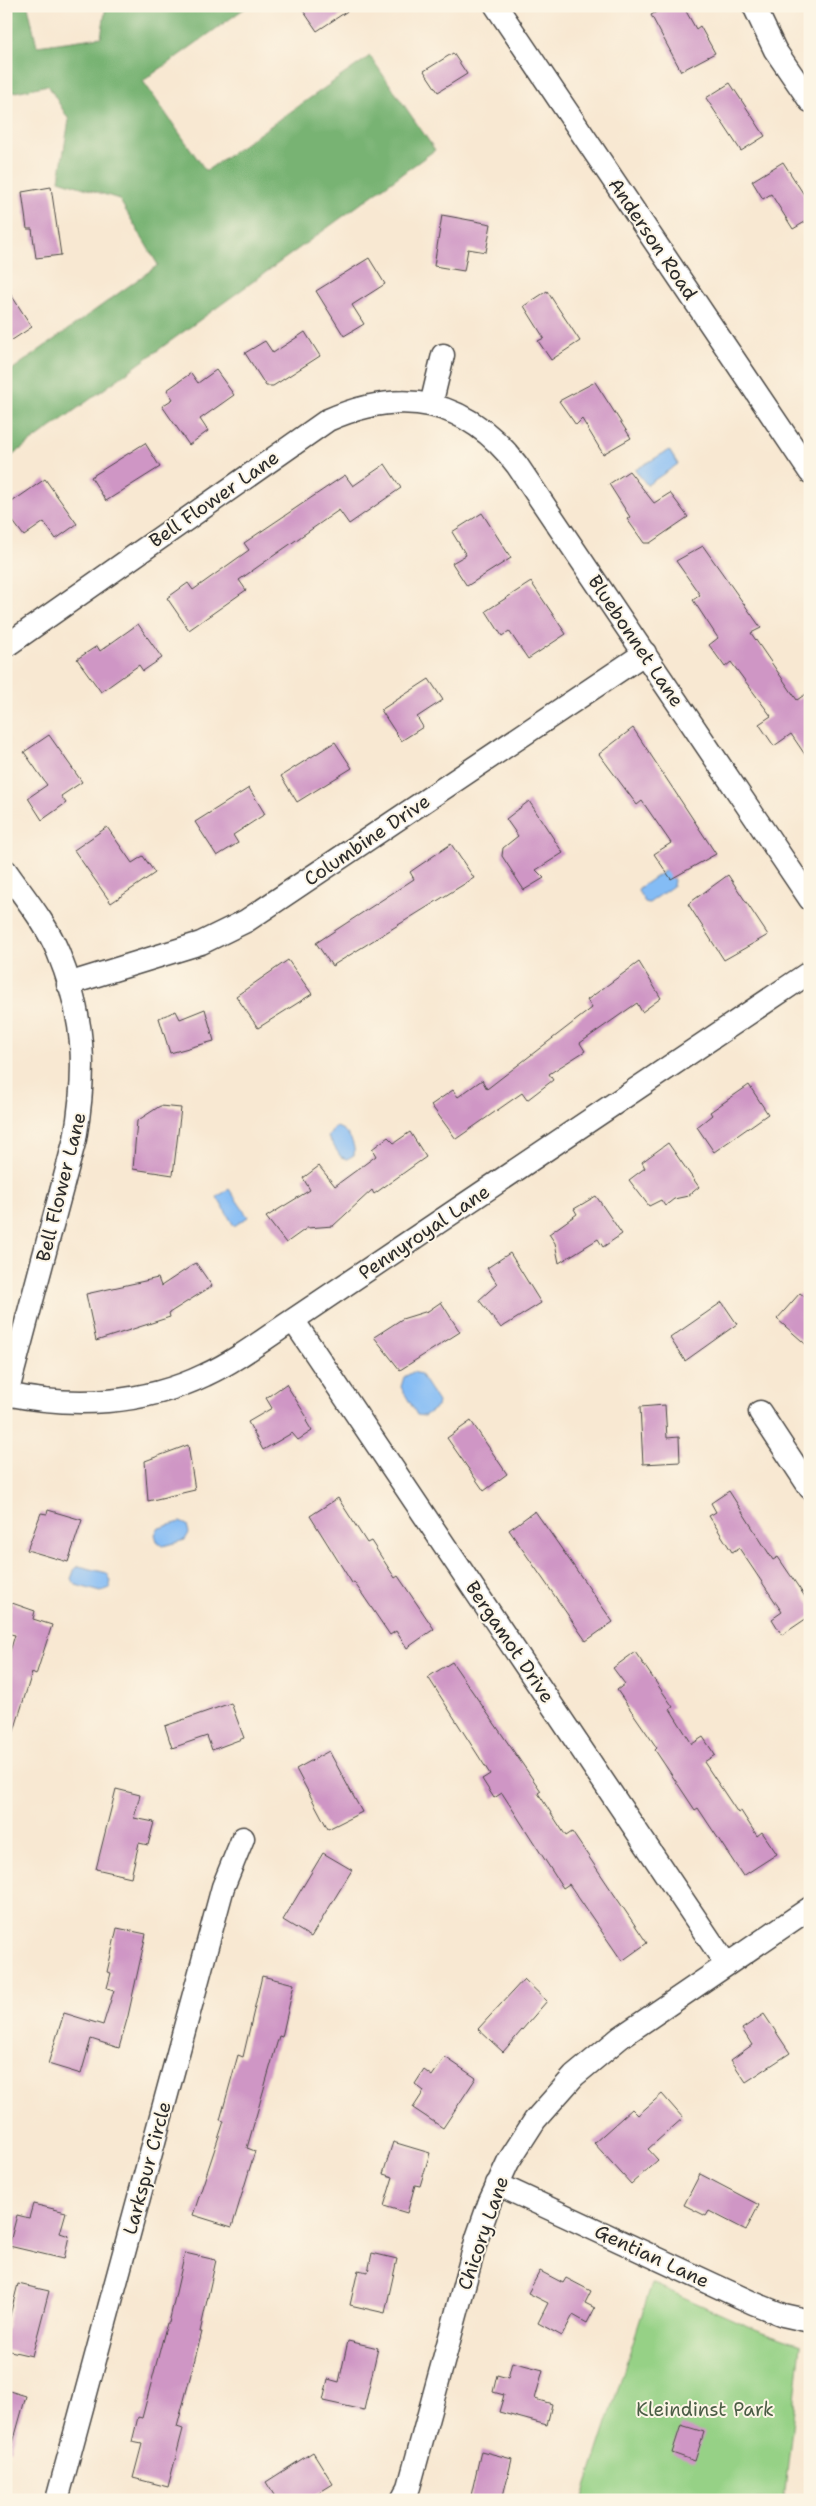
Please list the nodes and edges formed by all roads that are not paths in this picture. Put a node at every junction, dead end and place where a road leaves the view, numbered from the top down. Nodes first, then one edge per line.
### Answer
1 (496, 6) edge
2 (754, 6) edge
3 (808, 95) edge
4 (443, 355) dead end
5 (436, 406) junction
6 (810, 472) edge
7 (6, 646) edge
8 (645, 653) junction
9 (6, 871) edge
10 (810, 899) edge
11 (810, 972) edge
12 (68, 984) junction
13 (293, 1320) junction
14 (7, 1395) edge
15 (760, 1412) dead end
16 (810, 1488) edge
17 (243, 1838) dead end
18 (810, 1908) edge
19 (726, 1964) junction
20 (497, 2184) junction
21 (810, 2320) edge
22 (406, 2493) edge
23 (57, 2500) edge

1 - 6 street, Anderson Road
2 - 3 street
4 - 5 street
5 - 7 street, Bell Flower Lane
5 - 8 street, Bluebonnet Lane
8 - 10 street, Bluebonnet Lane
8 - 12 street, Columbine Drive
9 - 12 street, Bell Flower Lane
11 - 13 street, Pennyroyal Lane
12 - 14 street, Bell Flower Lane
13 - 14 street, Pennyroyal Lane
13 - 19 street, Bergamot Drive
15 - 16 street
17 - 23 street, Larkspur Circle
18 - 19 street, Chicory Lane
19 - 20 street, Chicory Lane
20 - 21 street, Gentian Lane
20 - 22 street, Chicory Lane

